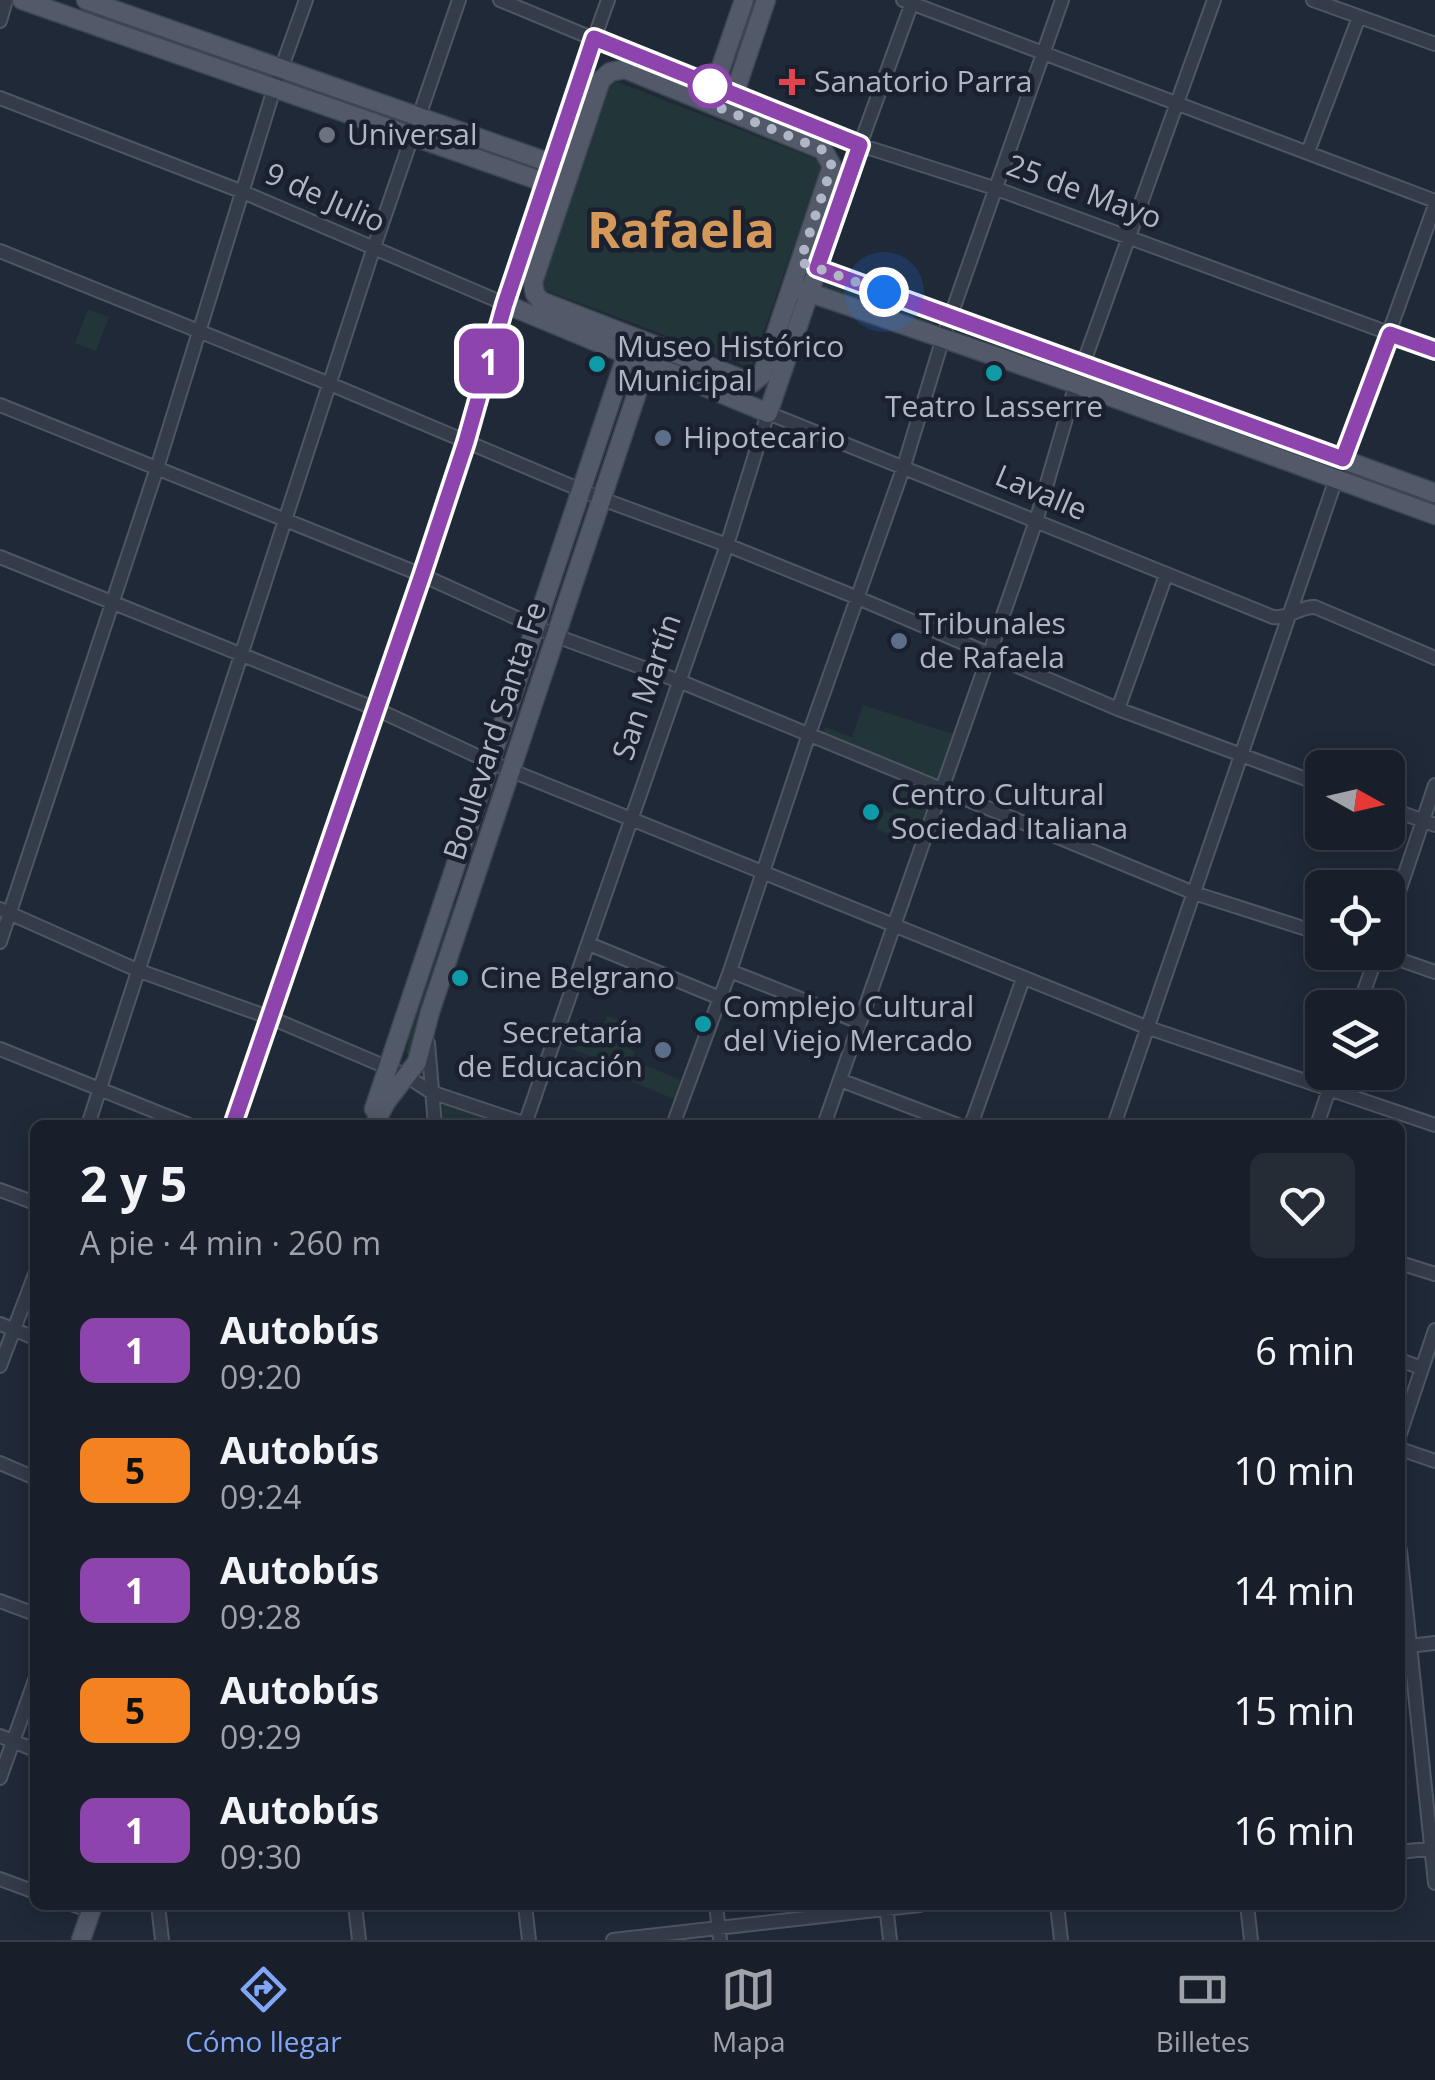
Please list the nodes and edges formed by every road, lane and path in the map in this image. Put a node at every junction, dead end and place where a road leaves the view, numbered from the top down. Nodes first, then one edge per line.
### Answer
1 (6, 0) edge
2 (22, 0) edge
3 (86, 0) edge
4 (306, 0) edge
5 (459, 0) edge
6 (500, 0) edge
7 (608, 0) edge
8 (744, 0) edge
9 (766, 0) edge
10 (1062, 0) edge
11 (1214, 0) edge
12 (1313, 0) edge
13 (909, 1) edge
14 (1358, 17) junction
15 (0, 21) edge
16 (150, 22) junction
17 (594, 38) junction
18 (143, 43) junction
19 (1435, 44) edge
20 (1045, 53) junction
21 (282, 69) junction
22 (274, 89) junction
23 (711, 95) junction
24 (0, 98) edge
25 (732, 103) junction
26 (1178, 104) junction
27 (418, 115) junction
28 (412, 136) junction
29 (860, 145) junction
30 (1308, 152) junction
31 (552, 163) junction
32 (571, 170) junction
33 (546, 183) junction
34 (997, 189) junction
35 (565, 190) junction
36 (244, 192) junction
37 (1435, 203) edge
38 (1130, 238) junction
39 (373, 250) junction
40 (0, 251) edge
41 (808, 265) junction
42 (800, 290) junction
43 (505, 304) junction
44 (951, 316) junction
45 (199, 331) junction
46 (1390, 334) junction
47 (632, 337) junction
48 (943, 338) junction
49 (654, 345) junction
50 (1435, 350) edge
51 (626, 356) junction
52 (647, 364) junction
53 (1083, 364) junction
54 (330, 384) junction
55 (1076, 384) junction
56 (1166, 394) junction
57 (0, 405) edge
58 (768, 413) junction
59 (1158, 414) junction
60 (1265, 431) junction
61 (466, 442) junction
62 (1258, 451) junction
63 (1343, 459) junction
64 (904, 466) junction
65 (157, 468) junction
66 (1336, 479) junction
67 (582, 490) junction
68 (1435, 494) edge
69 (602, 499) junction
70 (1435, 515) edge
71 (285, 520) junction
72 (1036, 521) junction
73 (727, 544) junction
74 (0, 557) edge
75 (422, 575) junction
76 (1166, 575) junction
77 (858, 598) junction
78 (112, 603) junction
79 (1290, 614) junction
80 (536, 626) junction
81 (556, 636) junction
82 (240, 652) junction
83 (989, 654) junction
84 (1435, 658) edge
85 (679, 682) junction
86 (376, 709) junction
87 (1118, 709) junction
88 (809, 734) junction
89 (1243, 758) junction
90 (490, 762) junction
91 (511, 771) junction
92 (1305, 780) edge
93 (1435, 785) edge
94 (940, 791) junction
95 (1405, 814) edge
96 (630, 818) junction
97 (1429, 823) edge
98 (763, 874) junction
99 (1405, 882) edge
100 (446, 892) junction
101 (1194, 893) junction
102 (468, 900) junction
103 (5, 911) edge
104 (894, 928) junction
105 (1305, 929) edge
106 (0, 942) edge
107 (588, 944) junction
108 (1405, 961) edge
109 (137, 970) junction
110 (730, 971) junction
111 (1435, 972) edge
112 (1023, 978) junction
113 (413, 992) junction
114 (720, 998) junction
115 (272, 1018) junction
116 (428, 1020) junction
117 (860, 1022) junction
118 (1146, 1028) junction
119 (0, 1049) edge
120 (387, 1068) junction
121 (405, 1075) junction
122 (840, 1080) junction
123 (1305, 1081) edge
124 (100, 1090) junction
125 (1329, 1090) edge
126 (1332, 1090) edge
127 (431, 1092) junction
128 (90, 1120) edge
129 (175, 1120) edge
130 (235, 1120) edge
131 (373, 1120) edge
132 (375, 1120) edge
133 (434, 1120) edge
134 (515, 1120) edge
135 (528, 1120) edge
136 (675, 1120) edge
137 (826, 1120) edge
138 (945, 1120) edge
139 (973, 1120) edge
140 (1116, 1120) edge
141 (1319, 1120) edge
142 (1435, 1125) edge
143 (0, 1190) edge
144 (30, 1201) edge
145 (1405, 1265) edge
146 (1435, 1274) edge
147 (30, 1283) edge
148 (7, 1327) edge
149 (1435, 1330) edge
150 (1405, 1362) edge
151 (0, 1366) edge
152 (1422, 1368) junction
153 (1405, 1419) edge
154 (1405, 1451) edge
155 (1435, 1461) edge
156 (0, 1463) edge
157 (30, 1476) edge
158 (0, 1601) edge
159 (30, 1612) edge
160 (1435, 1643) edge
161 (1405, 1646) edge
162 (30, 1690) edge
163 (6, 1738) edge
164 (30, 1748) edge
165 (1428, 1749) edge
166 (0, 1778) edge
167 (1433, 1849) edge
168 (1405, 1852) edge
169 (0, 1879) edge
170 (1435, 1883) edge
171 (30, 1890) edge
172 (86, 1910) edge
173 (159, 1910) edge
174 (356, 1910) edge
175 (526, 1910) edge
176 (868, 1910) edge
177 (887, 1910) edge
178 (1057, 1910) edge
179 (1248, 1910) edge
180 (719, 1934) edge
181 (81, 1940) edge
182 (162, 1940) edge
183 (359, 1940) edge
184 (529, 1940) edge
185 (613, 1940) edge
186 (890, 1940) edge
187 (1060, 1940) edge
188 (1251, 1940) edge

1 - 15 street
2 - 18 main road
3 - 16 main road
4 - 21 street
5 - 27 street
6 - 17 street
7 - 17 street
8 - 23 main road
9 - 25 main road
10 - 20 street
11 - 26 street
12 - 14 street
13 - 20 street
13 - 29 street
14 - 19 street
14 - 30 street
16 - 18 main road
16 - 21 main road
17 - 23 main road
17 - 31 main road
18 - 22 main road
20 - 26 street
20 - 34 street
21 - 22 street
21 - 27 main road
22 - 28 main road
22 - 36 street
23 - 25 main road, 25 de Mayo
23 - 32 main road
24 - 36 street, 9 de Julio
25 - 29 main road, 25 de Mayo
25 - 41 main road, 25 de Mayo
26 - 30 street
26 - 38 street
27 - 28 street
27 - 31 main road
28 - 33 main road
28 - 39 street
29 - 34 street, 25 de Mayo
29 - 41 main road
30 - 37 street
31 - 32 main road
31 - 33 main road
32 - 35 main road
33 - 35 main road
33 - 43 main road
34 - 38 street, 25 de Mayo
34 - 44 street
35 - 47 main road
36 - 39 street, 9 de Julio
36 - 45 street
37 - 46 street
38 - 46 street, 25 de Mayo
38 - 53 street
39 - 43 street, 9 de Julio
39 - 54 street
40 - 45 street
41 - 42 main road, San Martín
41 - 44 main road
42 - 48 main road
42 - 49 main road, San Martín
42 - 58 main road, San Martín
43 - 51 main road, 9 de Julio
43 - 61 street
44 - 48 street
44 - 53 main road
45 - 54 street
45 - 65 street
46 - 50 street, 25 de Mayo
46 - 63 street
47 - 49 main road
47 - 51 main road, Boulevard Santa Fe
48 - 55 main road
48 - 64 street
49 - 52 main road, Boulevard Santa Fe
51 - 52 main road, Lavalle
51 - 67 main road, Boulevard Santa Fe
52 - 58 main road, Lavalle
52 - 69 main road, Boulevard Santa Fe
53 - 55 street
53 - 56 main road
54 - 61 street
54 - 71 street
55 - 59 main road
55 - 72 street
56 - 59 main road
56 - 60 main road
57 - 65 street
58 - 64 street, Lavalle
58 - 73 street, San Martín
59 - 62 main road
60 - 62 main road
60 - 63 main road
61 - 67 street
61 - 75 street
62 - 66 main road
63 - 66 street
63 - 68 main road
64 - 72 street, Lavalle
64 - 77 street
65 - 71 street
65 - 78 street
66 - 70 main road
66 - 79 street
67 - 69 street
67 - 80 main road, Boulevard Santa Fe
69 - 73 street
69 - 81 main road, Boulevard Santa Fe
71 - 75 street
71 - 82 street
72 - 76 street, Lavalle
72 - 83 street
73 - 77 street
73 - 85 street, San Martín
74 - 78 street
75 - 80 street
75 - 86 street
76 - 79 street, Lavalle
76 - 87 street
77 - 83 street
77 - 88 street
78 - 82 street
78 - 103 street
79 - 84 street, Lavalle
79 - 89 street
80 - 81 street
80 - 90 main road, Boulevard Santa Fe
81 - 85 street
81 - 91 main road, Boulevard Santa Fe
82 - 86 street
82 - 109 street
83 - 87 street
83 - 94 street
85 - 88 street
85 - 96 street, San Martín
86 - 90 street
86 - 115 street
87 - 89 street
88 - 94 street
88 - 98 street
89 - 92 street
89 - 101 street
90 - 91 street
90 - 100 main road, Boulevard Santa Fe
91 - 96 street
91 - 102 main road, Boulevard Santa Fe
93 - 97 street
94 - 101 street
94 - 104 street
95 - 97 street
96 - 98 street
96 - 107 street, San Martín
97 - 99 street
98 - 104 street
98 - 110 street
100 - 102 main road
100 - 113 main road, Boulevard Santa Fe
101 - 105 street
101 - 118 street
102 - 116 main road, Boulevard Santa Fe
103 - 106 street
103 - 109 street
104 - 112 street
104 - 117 street
107 - 114 street
107 - 135 street, San Martín
108 - 111 street
109 - 115 street
109 - 124 street
110 - 114 street
110 - 117 street
112 - 118 street
112 - 139 street
113 - 120 main road, Boulevard Santa Fe
113 - 121 street
114 - 136 street
115 - 120 street
115 - 130 street
116 - 121 main road, Boulevard Santa Fe
116 - 127 street
117 - 122 street
118 - 123 street
118 - 140 street
119 - 124 street
120 - 121 street
120 - 131 main road, Boulevard Santa Fe
121 - 127 street
121 - 132 main road, Boulevard Santa Fe
122 - 137 street
122 - 138 street
124 - 128 street
124 - 129 street
125 - 141 street
126 - 142 street
127 - 133 street
127 - 134 street
143 - 144 street
145 - 146 street
147 - 148 street
148 - 151 street
149 - 152 street
150 - 152 street
152 - 153 street
154 - 155 street
156 - 157 street
158 - 159 street
160 - 161 street
161 - 165 street
162 - 163 street
163 - 164 street
163 - 166 street
165 - 167 street
167 - 168 street
167 - 170 street
169 - 171 street
172 - 181 main road
173 - 182 street
174 - 183 street
175 - 184 street
176 - 180 street
177 - 186 street
178 - 187 street
179 - 188 street
180 - 185 street

